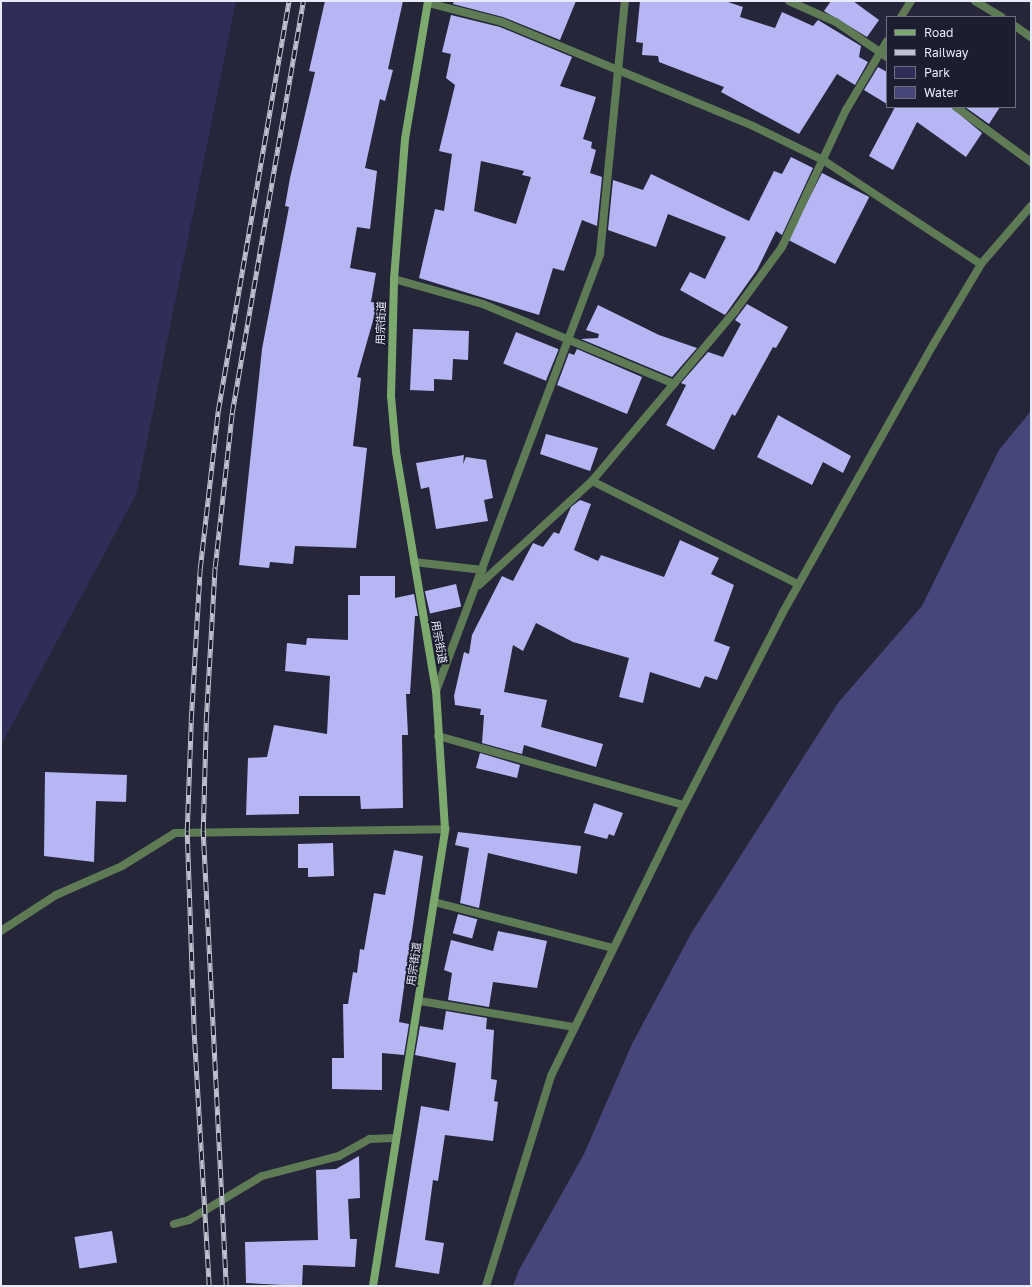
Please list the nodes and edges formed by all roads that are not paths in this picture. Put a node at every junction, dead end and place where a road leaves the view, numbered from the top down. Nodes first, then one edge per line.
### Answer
1 (625, 1) edge
2 (789, 1) edge
3 (911, 1) edge
4 (975, 1) edge
5 (428, 2) edge
6 (902, 16) edge
7 (1000, 16) edge
8 (1016, 27) edge
9 (1031, 37) edge
10 (884, 55) edge
11 (618, 70) junction
12 (957, 108) edge
13 (823, 160) junction
14 (1031, 162) edge
15 (1031, 206) edge
16 (981, 264) junction
17 (394, 279) junction
18 (568, 341) junction
19 (674, 384) junction
20 (592, 481) junction
21 (414, 562) junction
22 (483, 570) junction
23 (798, 584) junction
24 (476, 588) junction
25 (436, 691) junction
26 (438, 736) junction
27 (684, 805) junction
28 (445, 829) junction
29 (434, 902) junction
30 (1, 931) edge
31 (613, 948) junction
32 (420, 1001) junction
33 (573, 1027) junction
34 (396, 1138) junction
35 (174, 1224) dead end
36 (373, 1286) edge
37 (486, 1286) edge

1 - 11 street
2 - 10 street
3 - 6 street
4 - 7 street
5 - 11 street
5 - 17 main road, 用宗街道
8 - 9 street
10 - 13 street
11 - 13 street
11 - 18 street
12 - 14 street
13 - 16 street
13 - 19 street
15 - 16 street
16 - 23 street
17 - 18 street
17 - 21 main road, 用宗街道
18 - 19 street
18 - 22 street
19 - 20 street
20 - 23 street
20 - 24 street
21 - 22 street
21 - 25 main road, 用宗街道
22 - 24 street
23 - 27 street
24 - 25 street
25 - 26 main road, 用宗街道
26 - 27 street
26 - 28 main road, 用宗街道
27 - 31 street
28 - 29 main road, 用宗街道
28 - 30 street
29 - 31 street
29 - 32 main road, 用宗街道
31 - 33 street
32 - 33 street
32 - 34 main road, 用宗街道
33 - 37 street
34 - 35 street
34 - 36 main road, 用宗街道

